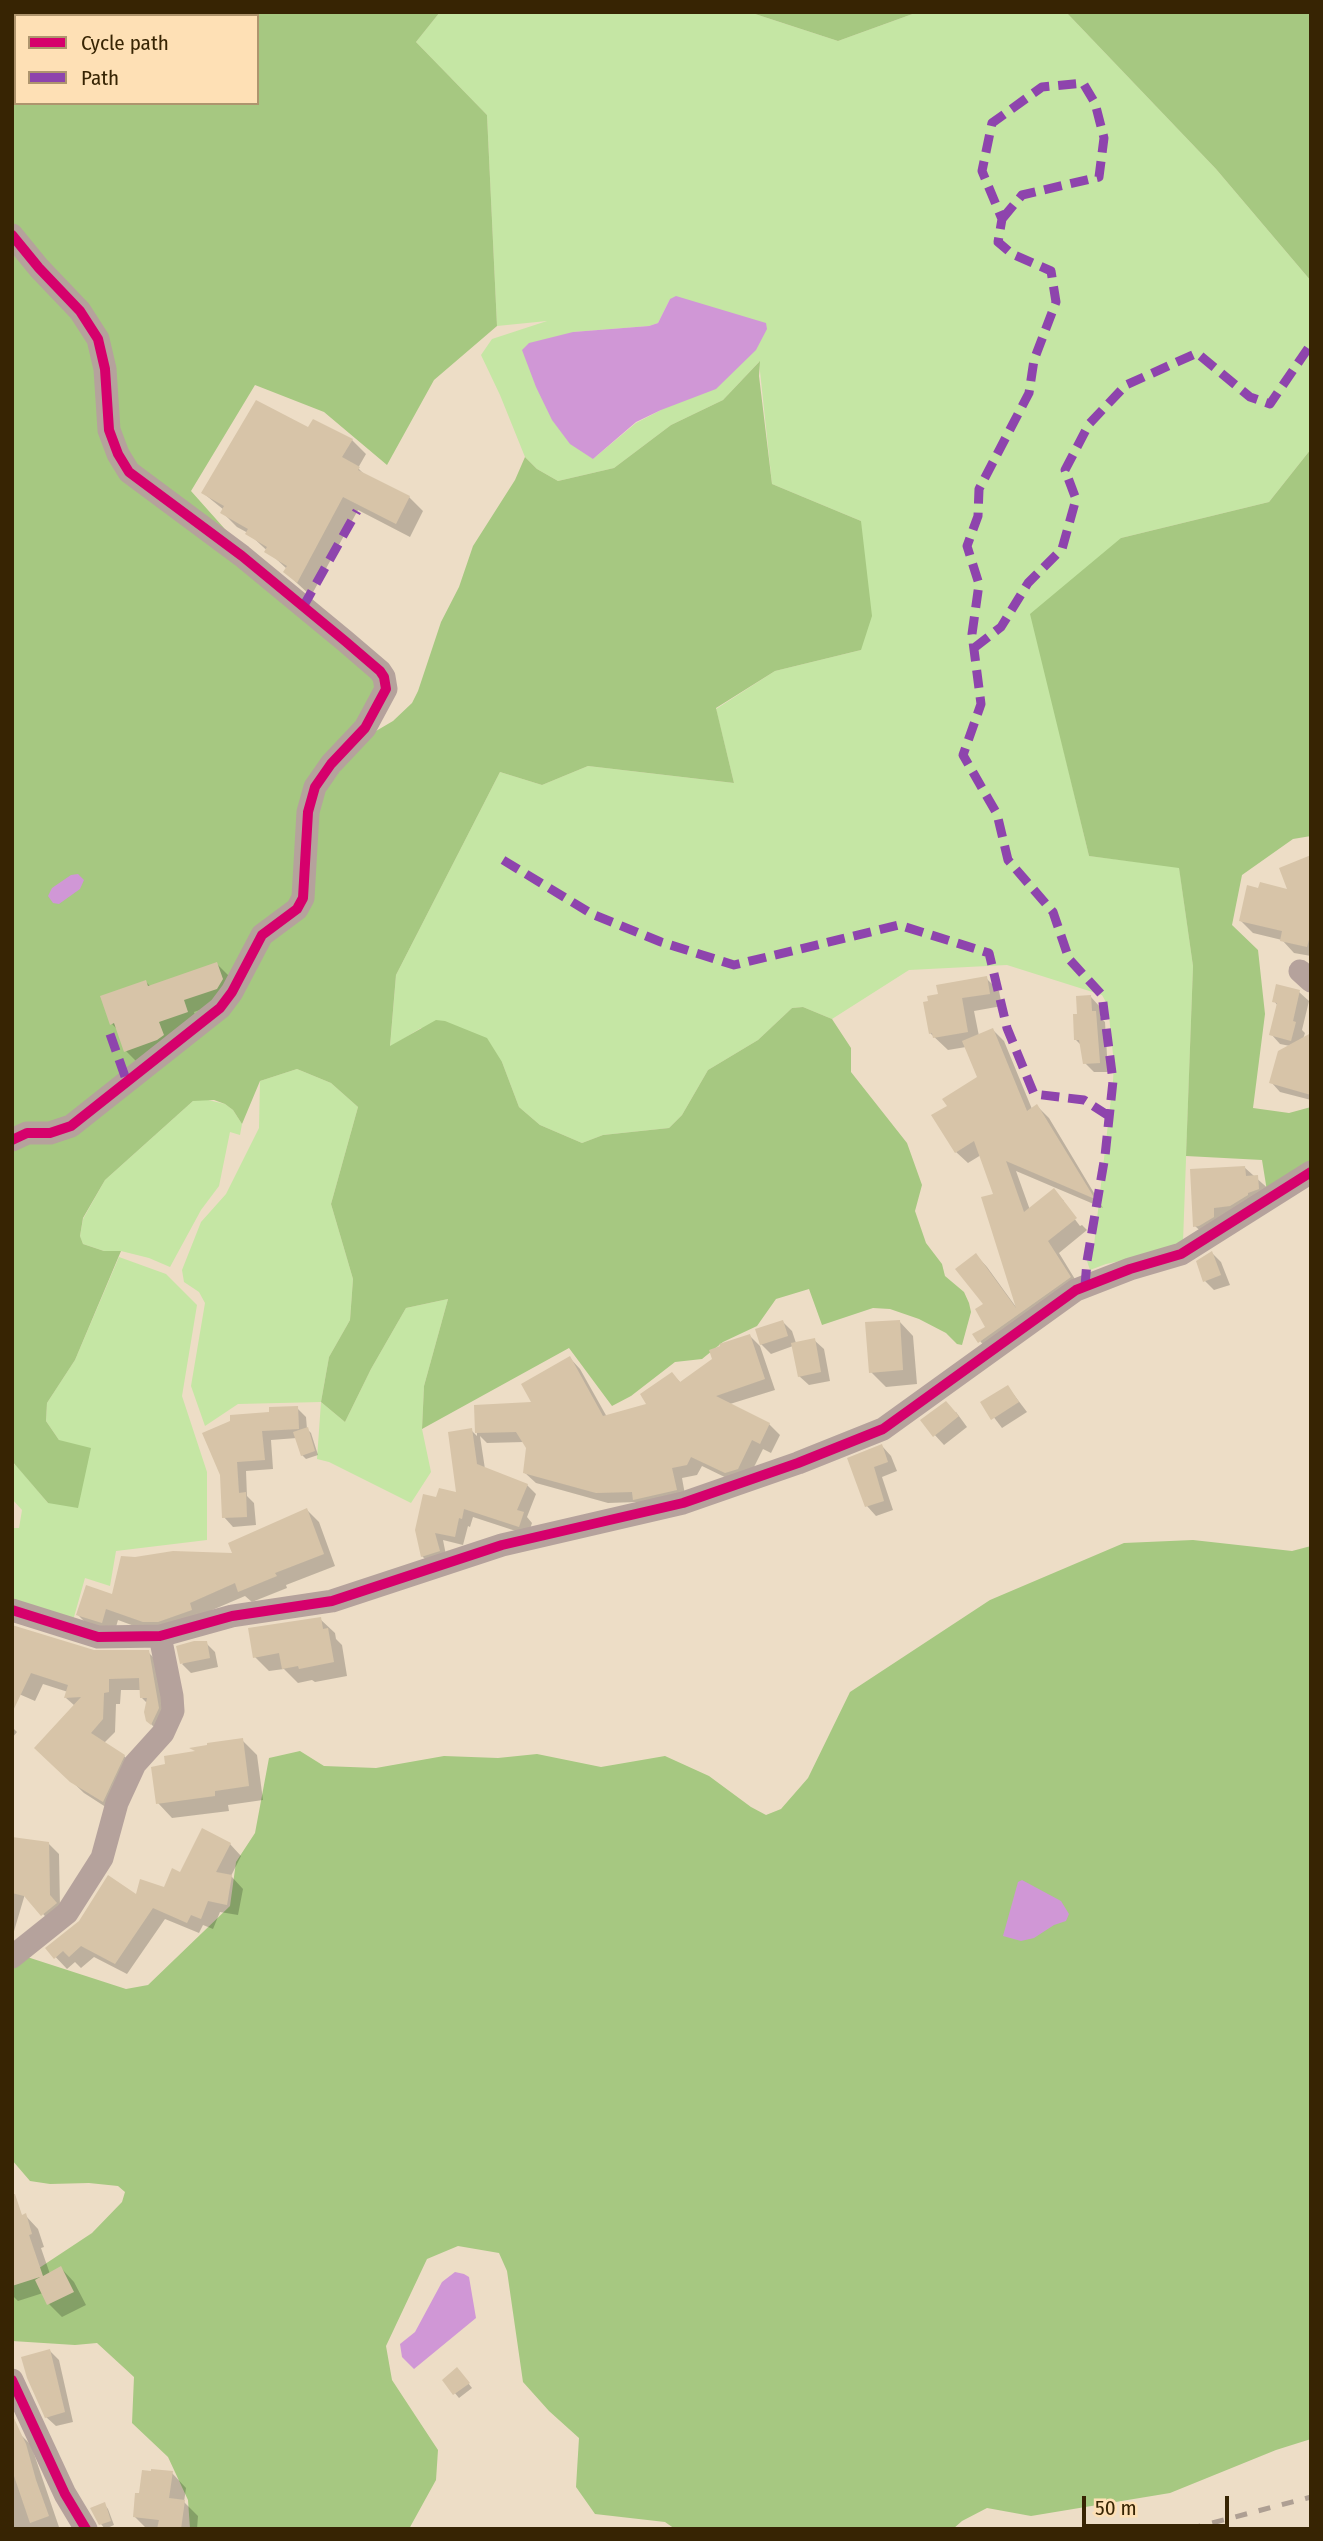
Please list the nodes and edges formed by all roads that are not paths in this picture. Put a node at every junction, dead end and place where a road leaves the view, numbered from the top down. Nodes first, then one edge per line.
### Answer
1 (12, 235) edge
2 (12, 1140) edge
3 (1311, 1172) edge
4 (12, 1610) edge
5 (160, 1636) junction
6 (12, 1957) edge
7 (12, 2380) edge
8 (86, 2529) edge

1 - 2 street
3 - 5 street
4 - 5 street
5 - 6 street
7 - 8 street

